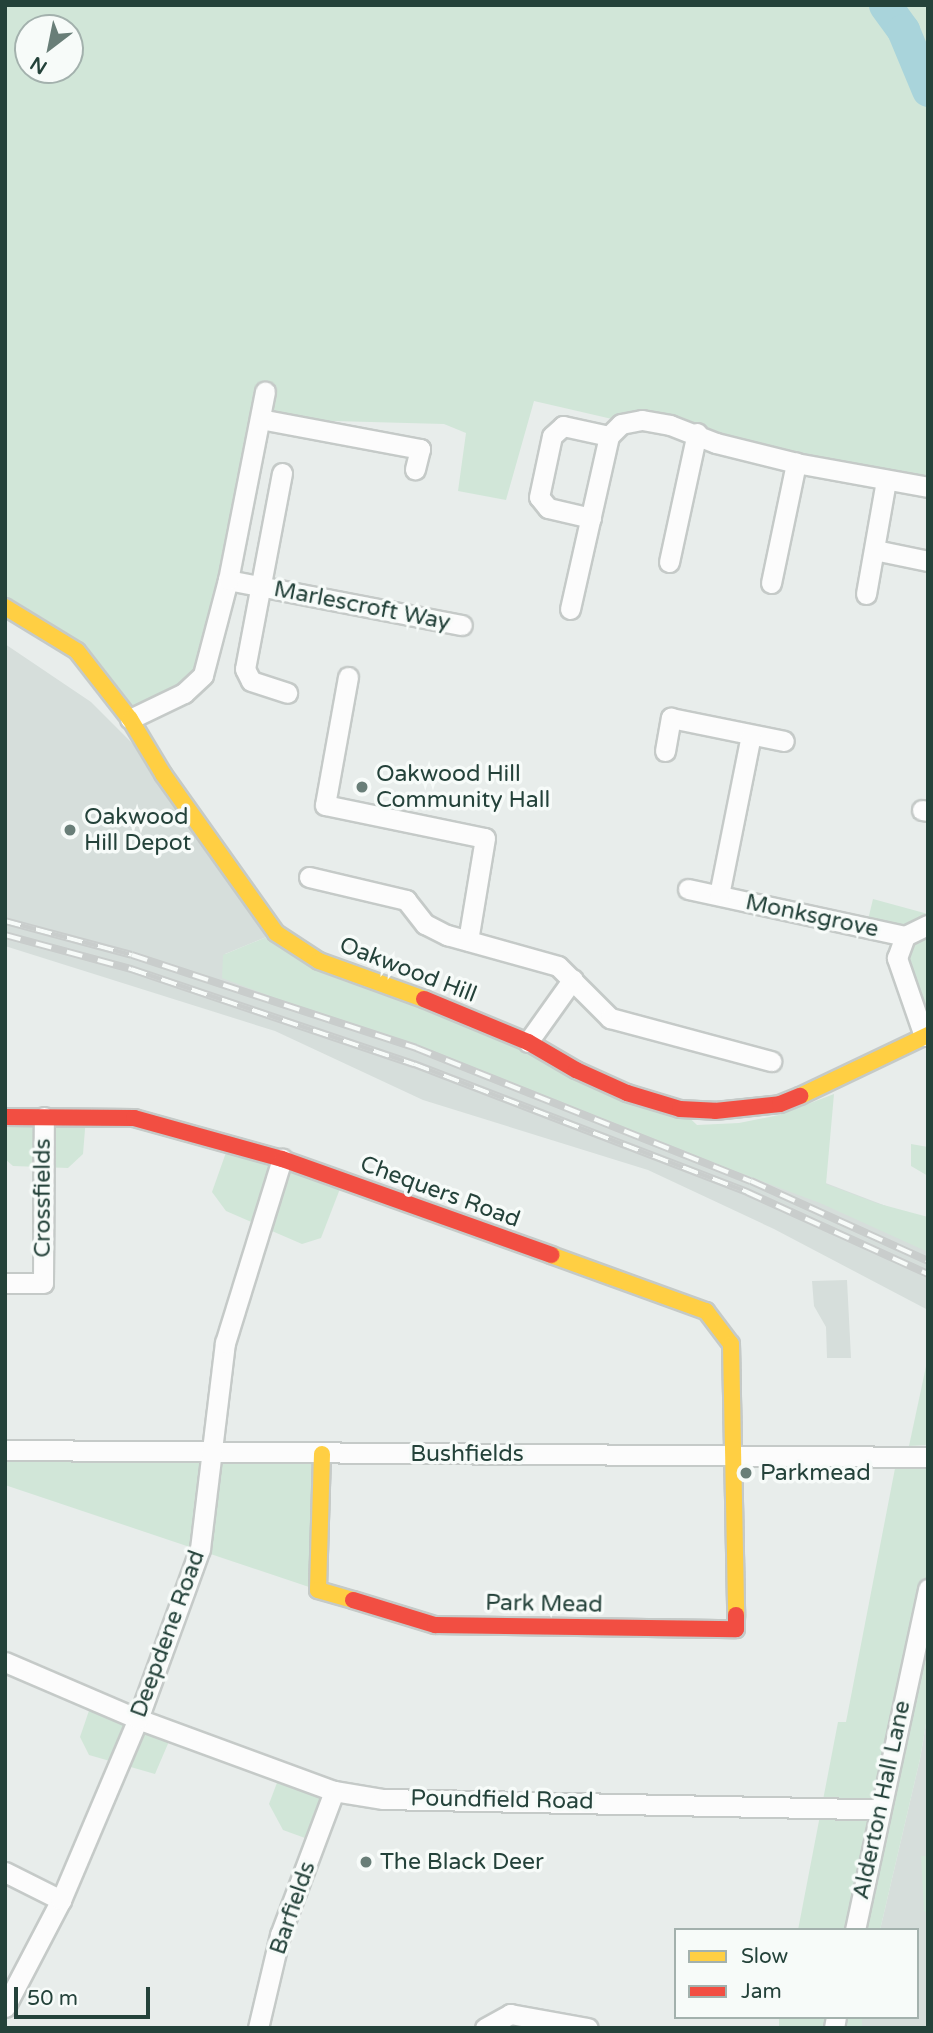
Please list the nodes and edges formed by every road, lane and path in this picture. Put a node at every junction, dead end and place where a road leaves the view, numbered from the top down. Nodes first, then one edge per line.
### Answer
1 (265, 392) dead end
2 (260, 419) junction
3 (697, 433) junction
4 (609, 436) junction
5 (796, 463) junction
6 (415, 468) dead end
7 (282, 473) dead end
8 (886, 480) junction
9 (928, 487) edge
10 (591, 518) junction
11 (875, 550) junction
12 (928, 561) edge
13 (669, 562) dead end
14 (228, 580) junction
15 (771, 583) dead end
16 (262, 587) junction
17 (866, 594) dead end
18 (5, 607) edge
19 (570, 609) dead end
20 (462, 625) dead end
21 (348, 677) dead end
22 (287, 693) dead end
23 (130, 719) junction
24 (751, 735) junction
25 (784, 741) dead end
26 (665, 751) dead end
27 (309, 877) dead end
28 (688, 889) dead end
29 (719, 895) junction
30 (928, 925) edge
31 (905, 936) junction
32 (468, 941) junction
33 (573, 979) junction
34 (926, 1036) edge
35 (528, 1042) junction
36 (771, 1061) dead end
37 (5, 1117) edge
38 (44, 1117) junction
39 (282, 1159) junction
40 (5, 1283) edge
41 (5, 1450) edge
42 (212, 1454) junction
43 (322, 1454) junction
44 (733, 1454) junction
45 (928, 1457) edge
46 (928, 1588) edge
47 (5, 1662) edge
48 (138, 1719) junction
49 (334, 1791) junction
50 (880, 1809) junction
51 (5, 1872) edge
52 (61, 1900) junction
53 (855, 1928) edge
54 (5, 2007) edge
55 (258, 2028) edge
56 (485, 2028) edge
57 (588, 2028) edge

1 - 2 street
2 - 6 street
2 - 14 street
3 - 4 street
3 - 5 street
3 - 13 street
4 - 10 street
4 - 10 street
5 - 8 street
5 - 15 street
7 - 16 street, Marlescroft Way
8 - 9 street
8 - 11 street
10 - 19 street
11 - 12 street
11 - 17 street
14 - 16 street, Marlescroft Way
14 - 23 street
16 - 20 street, Marlescroft Way
16 - 22 street, Marlescroft Way
18 - 23 street, Oakwood Hill
21 - 32 street
23 - 35 street, Oakwood Hill
24 - 25 street
24 - 26 street
24 - 29 street, Monksgrove
27 - 32 street
28 - 29 street, Monksgrove
29 - 31 street, Monksgrove
30 - 31 street
31 - 34 street
32 - 33 street
33 - 35 street
33 - 36 street
34 - 35 street, Oakwood Hill
37 - 38 street, Chequers Road
38 - 39 street, Chequers Road
38 - 40 street, Crossfields
39 - 42 street, Deepdene Road
39 - 44 street, Chequers Road
41 - 42 street, Bushfields
42 - 43 street, Bushfields
42 - 48 street, Deepdene Road
43 - 44 street, Bushfields
43 - 44 street, Park Mead
44 - 45 street, Bushfields
46 - 50 street, Alderton Hall Lane
47 - 48 street, Poundfield Road
48 - 49 street, Poundfield Road
48 - 52 street, Deepdene Road
49 - 50 street, Poundfield Road
49 - 55 street, Barfields
50 - 53 street, Alderton Hall Lane
51 - 52 street
52 - 54 street, Deepdene Road
56 - 57 street

